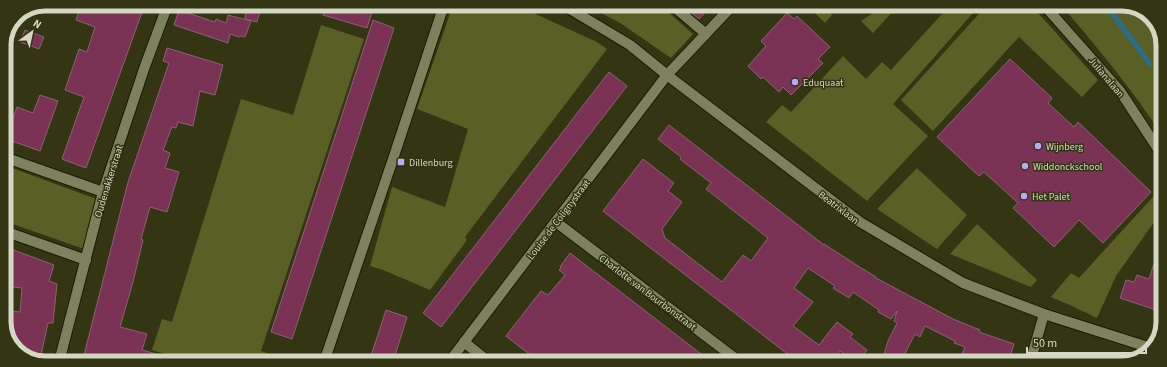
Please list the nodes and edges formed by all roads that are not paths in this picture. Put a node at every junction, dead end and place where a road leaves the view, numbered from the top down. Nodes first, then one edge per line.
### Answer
1 (165, 11) edge
2 (442, 11) edge
3 (573, 11) edge
4 (679, 11) edge
5 (727, 11) edge
6 (1049, 11) edge
7 (706, 34) junction
8 (667, 75) junction
9 (1156, 146) edge
10 (11, 159) edge
11 (103, 192) junction
12 (556, 222) junction
13 (11, 233) edge
14 (86, 260) junction
15 (1044, 314) junction
16 (464, 342) junction
17 (1145, 346) edge
18 (61, 356) edge
19 (326, 356) edge
20 (454, 356) edge
21 (482, 356) edge
22 (732, 356) edge
23 (1032, 356) edge

1 - 11 street, Oudenakkerstraat
2 - 19 street
3 - 8 street, Beatrixlaan
4 - 7 street
5 - 7 street, Louise de Colignystraat
6 - 9 street, Julianalaan
7 - 8 street, Louise de Colignystraat
8 - 12 street, Louise de Colignystraat
8 - 15 street, Beatrixlaan
10 - 11 street
11 - 14 street, Oudenakkerstraat
12 - 16 street, Louise de Colignystraat
12 - 22 street, Charlotte van Bourbonstraat
13 - 14 street
14 - 18 street, Oudenakkerstraat
15 - 17 street, Beatrixlaan
15 - 23 street
16 - 20 street, Louise de Colignystraat
16 - 21 street

